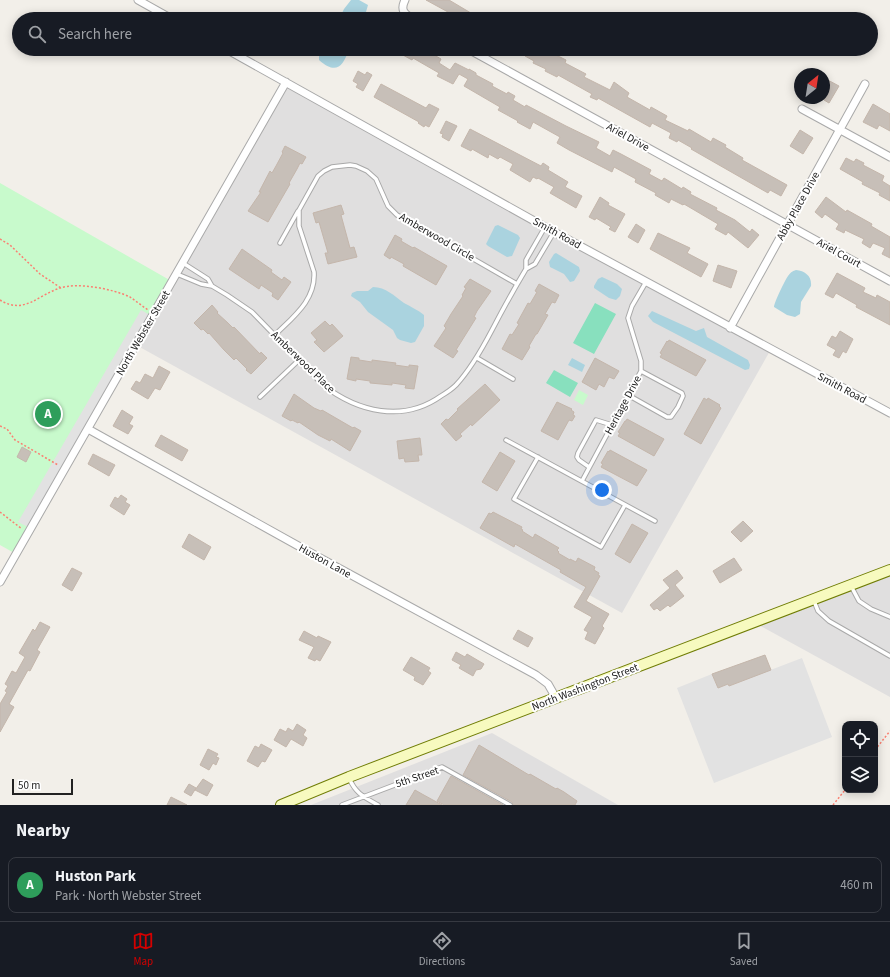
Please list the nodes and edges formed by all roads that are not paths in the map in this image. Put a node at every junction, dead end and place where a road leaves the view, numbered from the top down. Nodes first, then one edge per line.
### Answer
1 (138, 0) edge
2 (405, 0) edge
3 (159, 12) edge
4 (403, 12) edge
5 (239, 56) edge
6 (481, 56) edge
7 (286, 82) junction
8 (865, 84) dead end
9 (802, 109) dead end
10 (840, 129) junction
11 (890, 157) edge
12 (299, 210) junction
13 (788, 224) junction
14 (544, 227) junction
15 (554, 232) junction
16 (280, 243) dead end
17 (183, 263) junction
18 (526, 269) junction
19 (177, 274) junction
20 (890, 281) edge
21 (646, 282) junction
22 (517, 284) junction
23 (212, 286) junction
24 (730, 328) junction
25 (275, 335) junction
26 (477, 358) junction
27 (299, 360) junction
28 (641, 371) junction
29 (513, 379) dead end
30 (628, 395) junction
31 (260, 397) dead end
32 (890, 413) edge
33 (612, 425) junction
34 (88, 429) junction
35 (506, 440) dead end
36 (538, 457) junction
37 (589, 467) junction
38 (582, 481) junction
39 (625, 505) junction
40 (655, 521) dead end
41 (890, 570) edge
42 (0, 582) edge
43 (851, 586) junction
44 (814, 600) junction
45 (890, 617) edge
46 (890, 656) edge
47 (556, 698) junction
48 (349, 777) junction
49 (363, 797) junction
50 (281, 805) edge
51 (342, 805) edge
52 (378, 805) edge
53 (510, 805) edge

1 - 3 street
2 - 4 street
5 - 7 street, Smith Road
6 - 13 street, Ariel Drive
7 - 14 street, Smith Road
7 - 17 street, North Webster Street
8 - 10 street, Abby Place Drive
9 - 10 street
10 - 11 street
10 - 13 street, Abby Place Drive
12 - 16 lane, Amberwood Circle
12 - 22 lane, Amberwood Circle
12 - 25 lane
13 - 20 street, Ariel Court
13 - 24 street, Abby Place Drive
14 - 15 street, Smith Road
14 - 18 lane, Amberwood Place
15 - 18 lane, Amberwood Place
15 - 21 street, Smith Road
17 - 19 street, North Webster Street
17 - 23 lane, Amberwood Place
18 - 22 lane, Amberwood Place
19 - 23 lane, Amberwood Place
19 - 34 street, North Webster Street
21 - 24 street, Smith Road
21 - 28 lane, Heritage Drive
22 - 26 lane, Amberwood Place
23 - 25 lane, Amberwood Place
24 - 32 street, Smith Road
25 - 27 lane, Amberwood Place
26 - 27 lane, Amberwood Place
26 - 29 lane
27 - 31 lane
28 - 30 lane, Heritage Drive
28 - 30 lane
30 - 33 lane, Heritage Drive
33 - 37 lane, Heritage Drive
33 - 37 lane
34 - 42 street, North Webster Street
34 - 47 street, Huston Lane
35 - 36 lane
36 - 38 lane
36 - 39 lane
37 - 38 lane, Heritage Drive
38 - 39 lane
39 - 40 lane
41 - 43 main road, North Washington Street
43 - 44 main road, North Washington Street
43 - 45 lane
44 - 46 lane
44 - 47 main road, North Washington Street
47 - 48 main road, North Washington Street
48 - 49 lane
48 - 50 main road, North Washington Street
49 - 51 lane, 5th Street
49 - 52 lane
49 - 53 lane, 5th Street

